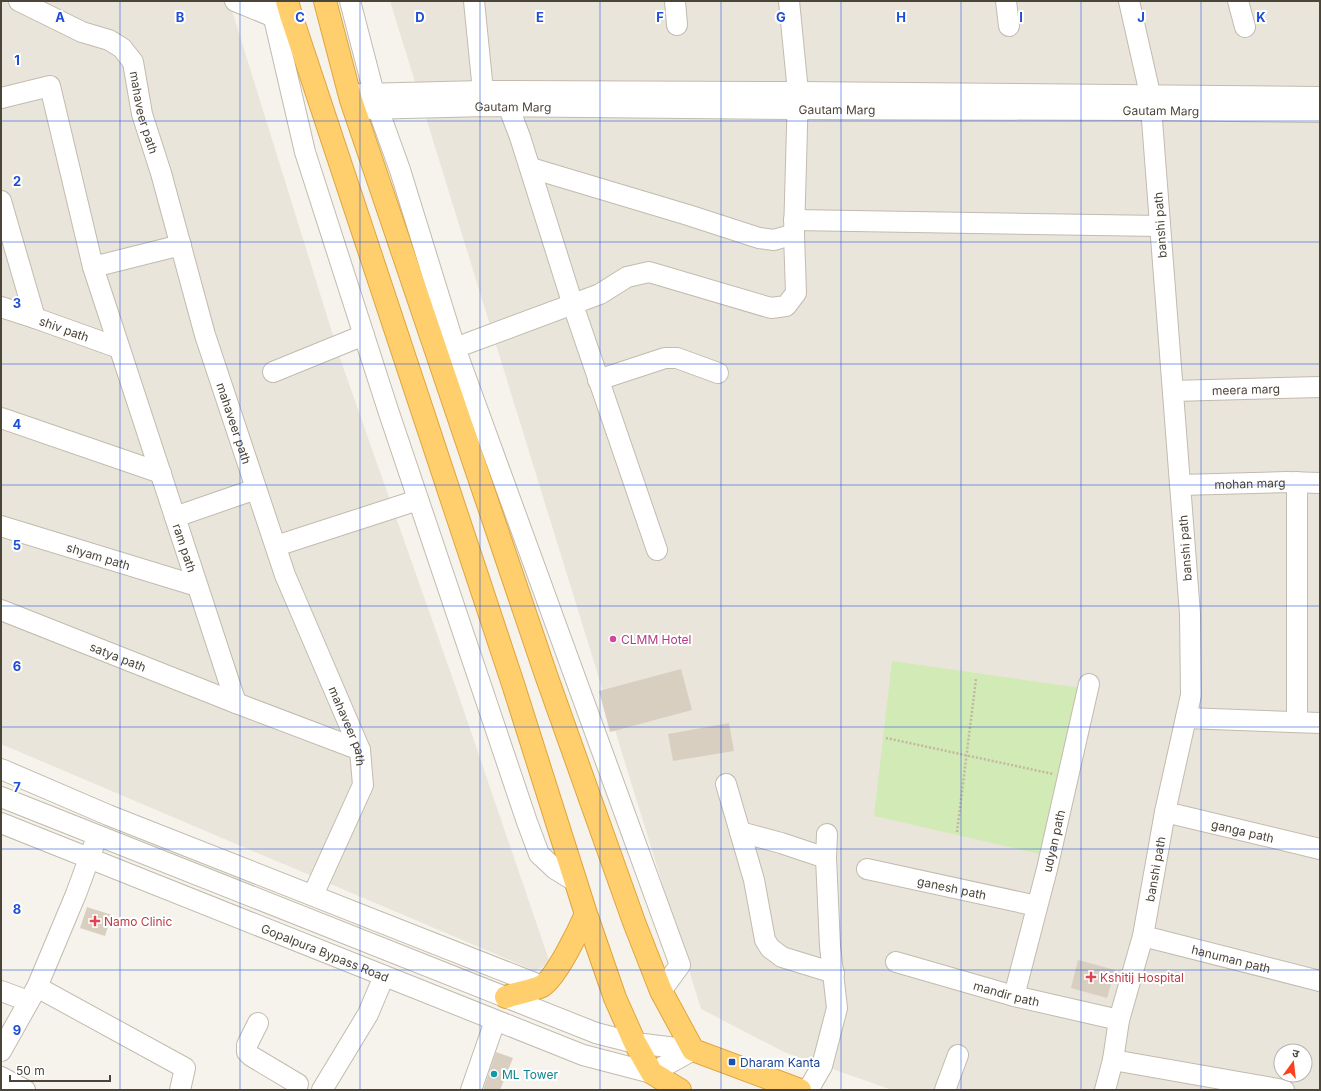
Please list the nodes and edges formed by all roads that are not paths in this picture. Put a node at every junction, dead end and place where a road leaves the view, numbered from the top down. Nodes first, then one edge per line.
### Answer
1 (19, 1) edge
2 (235, 1) edge
3 (325, 1) edge
4 (350, 1) edge
5 (474, 1) edge
6 (675, 1) edge
7 (789, 1) edge
8 (1006, 1) edge
9 (1129, 1) edge
10 (1238, 1) edge
11 (281, 9) edge
12 (677, 25) dead end
13 (1009, 26) dead end
14 (1245, 27) dead end
15 (1320, 97) edge
16 (1, 98) edge
17 (495, 99) junction
18 (797, 101) junction
19 (352, 102) junction
20 (376, 102) junction
21 (1151, 102) junction
22 (1320, 112) edge
23 (531, 168) junction
24 (1, 201) edge
25 (1160, 226) junction
26 (794, 227) junction
27 (180, 245) junction
28 (93, 267) junction
29 (573, 305) junction
30 (1, 307) edge
31 (35, 318) junction
32 (364, 335) junction
33 (119, 348) junction
34 (455, 348) junction
35 (273, 372) dead end
36 (718, 373) dead end
37 (598, 380) junction
38 (1320, 388) edge
39 (1173, 391) junction
40 (1, 418) edge
41 (161, 473) junction
42 (1297, 482) junction
43 (1320, 483) edge
44 (1180, 485) junction
45 (256, 489) junction
46 (418, 500) junction
47 (175, 517) junction
48 (1, 526) edge
49 (276, 546) junction
50 (657, 550) dead end
51 (197, 586) junction
52 (1, 610) edge
53 (1088, 684) dead end
54 (236, 703) junction
55 (1186, 718) junction
56 (1297, 722) junction
57 (1320, 723) edge
58 (360, 750) junction
59 (1, 769) edge
60 (726, 784) dead end
61 (1, 797) edge
62 (1165, 812) junction
63 (1, 823) edge
64 (740, 832) junction
65 (828, 834) dead end
66 (98, 836) junction
67 (1320, 849) edge
68 (89, 858) junction
69 (826, 858) junction
70 (867, 869) dead end
71 (576, 882) junction
72 (314, 895) junction
73 (1037, 906) junction
74 (586, 914) junction
75 (1143, 936) junction
76 (896, 962) dead end
77 (834, 972) junction
78 (384, 976) junction
79 (1320, 981) edge
80 (542, 986) junction
81 (1, 991) edge
82 (661, 991) junction
83 (32, 994) junction
84 (1014, 996) junction
85 (506, 997) junction
86 (495, 1020) junction
87 (1119, 1020) junction
88 (258, 1023) dead end
89 (635, 1043) junction
90 (693, 1050) junction
91 (1, 1051) edge
92 (958, 1055) dead end
93 (1113, 1060) junction
94 (652, 1073) junction
95 (1, 1077) edge
96 (299, 1088) edge
97 (26, 1090) edge
98 (180, 1090) edge
99 (322, 1090) edge
100 (471, 1090) edge
101 (680, 1090) edge
102 (800, 1090) edge
103 (808, 1090) edge
104 (945, 1090) edge
105 (1105, 1090) edge
106 (1284, 1090) edge

1 - 27 street, mahaveer path
2 - 11 street
3 - 19 highway
4 - 20 street
5 - 17 street
6 - 12 street
7 - 18 street
8 - 13 street
9 - 21 street, banshi path
10 - 14 street
11 - 32 street
11 - 71 highway
15 - 21 street
16 - 28 street, ram path
17 - 18 street, Gautam Marg
17 - 20 street, Gautam Marg
17 - 23 street
18 - 21 street, Gautam Marg
18 - 26 street
19 - 20 street, Gautam Marg
19 - 82 highway
20 - 34 street
21 - 22 street, Gautam Marg
21 - 25 street, banshi path
23 - 26 street
23 - 29 street
24 - 31 street, shiv path
25 - 26 street
25 - 39 street, banshi path
26 - 29 street
27 - 28 street
27 - 45 street, mahaveer path
28 - 33 street, ram path
29 - 34 street
29 - 37 street
30 - 31 street
31 - 33 street, shiv path
32 - 35 street
32 - 46 street
33 - 41 street, ram path
34 - 82 street
36 - 37 street
37 - 50 street
38 - 39 street, meera marg
39 - 44 street, banshi path
40 - 41 street
41 - 47 street, ram path
42 - 43 street, mohan marg
42 - 44 street, mohan marg
42 - 56 street
44 - 55 street, banshi path
45 - 47 street
45 - 49 street, mahaveer path
46 - 49 street
46 - 71 street
47 - 51 street, ram path
48 - 51 street, shyam path
49 - 58 street, mahaveer path
51 - 54 street, ram path
52 - 54 street, satya path
53 - 73 street, udyan path
54 - 58 street
55 - 56 street
55 - 62 street, banshi path
56 - 57 street
58 - 72 street, mahaveer path
59 - 72 street
60 - 64 street
61 - 66 street, Gopalpura Bypass Road
62 - 67 street, ganga path
62 - 75 street, banshi path
63 - 68 street, Gopalpura Bypass Road
64 - 69 street
64 - 77 street
65 - 69 street
66 - 68 street
66 - 85 street, Gopalpura Bypass Road
68 - 78 street, Gopalpura Bypass Road
68 - 83 street
69 - 77 street
70 - 73 street, ganesh path
71 - 74 highway
72 - 80 street
73 - 84 street, udyan path
74 - 80 highway
74 - 89 highway
75 - 79 street, hanuman path
75 - 87 street, banshi path
76 - 84 street, mandir path
77 - 103 street
78 - 86 street, Gopalpura Bypass Road
78 - 99 street
80 - 85 highway
81 - 83 street
82 - 90 highway
83 - 91 street
83 - 98 street
84 - 87 street, mandir path
85 - 89 street, Gopalpura Bypass Road
86 - 94 street, Gopalpura Bypass Road
86 - 100 street
87 - 93 street, banshi path
88 - 96 street
89 - 90 street, Gopalpura Bypass Road
89 - 94 highway
90 - 94 street
90 - 102 highway
92 - 104 street
93 - 105 street, banshi path
93 - 106 street
94 - 101 highway
95 - 97 street

